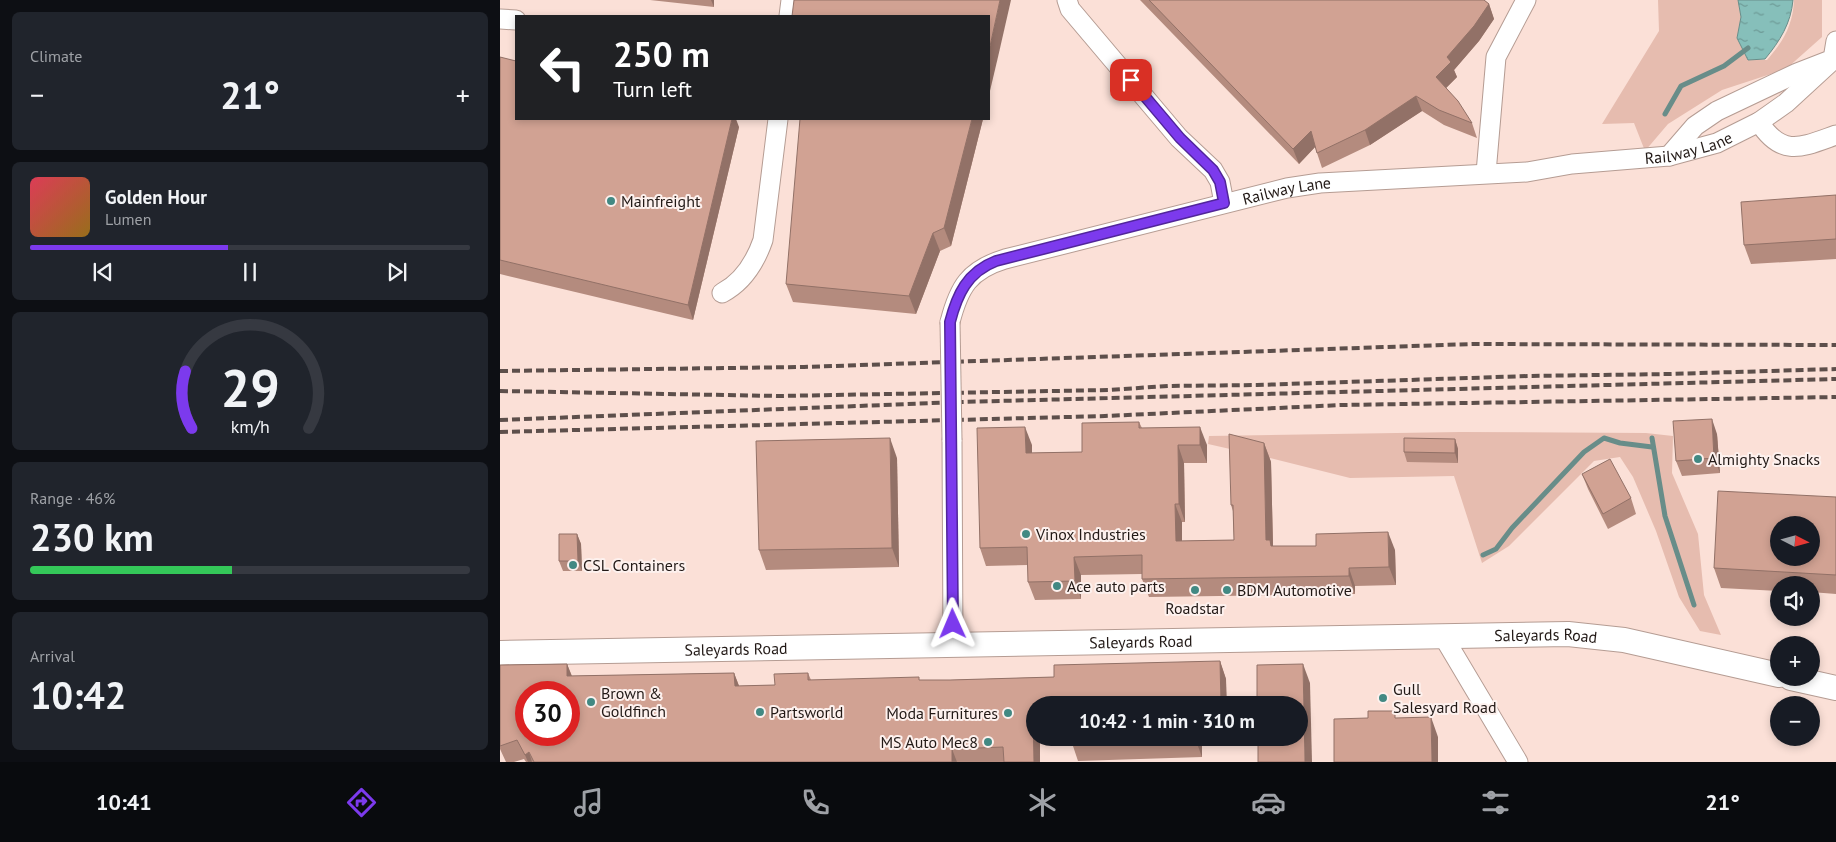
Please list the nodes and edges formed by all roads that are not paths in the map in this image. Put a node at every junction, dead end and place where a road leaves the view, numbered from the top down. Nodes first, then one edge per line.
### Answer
1 (791, 0) edge
2 (1067, 0) edge
3 (1526, 0) edge
4 (789, 15) edge
5 (500, 19) edge
6 (515, 20) edge
7 (1835, 52) edge
8 (778, 120) edge
9 (1759, 122) junction
10 (1836, 135) edge
11 (1669, 156) junction
12 (1486, 173) junction
13 (1224, 203) junction
14 (722, 293) dead end
15 (1443, 636) junction
16 (953, 645) junction
17 (500, 653) edge
18 (1770, 673) edge
19 (1820, 684) edge
20 (1836, 688) edge
21 (1518, 762) edge

1 - 4 street
2 - 13 street
3 - 12 street
5 - 6 street
7 - 9 street, Railway Lane
7 - 11 street
8 - 14 street
9 - 10 street
9 - 11 street, Railway Lane
11 - 12 street, Railway Lane
12 - 13 street, Railway Lane
13 - 16 street, Railway Lane, bridge
15 - 16 main road, Saleyards Road
15 - 18 main road, Saleyards Road
15 - 21 street
16 - 17 main road, Saleyards Road
19 - 20 main road

